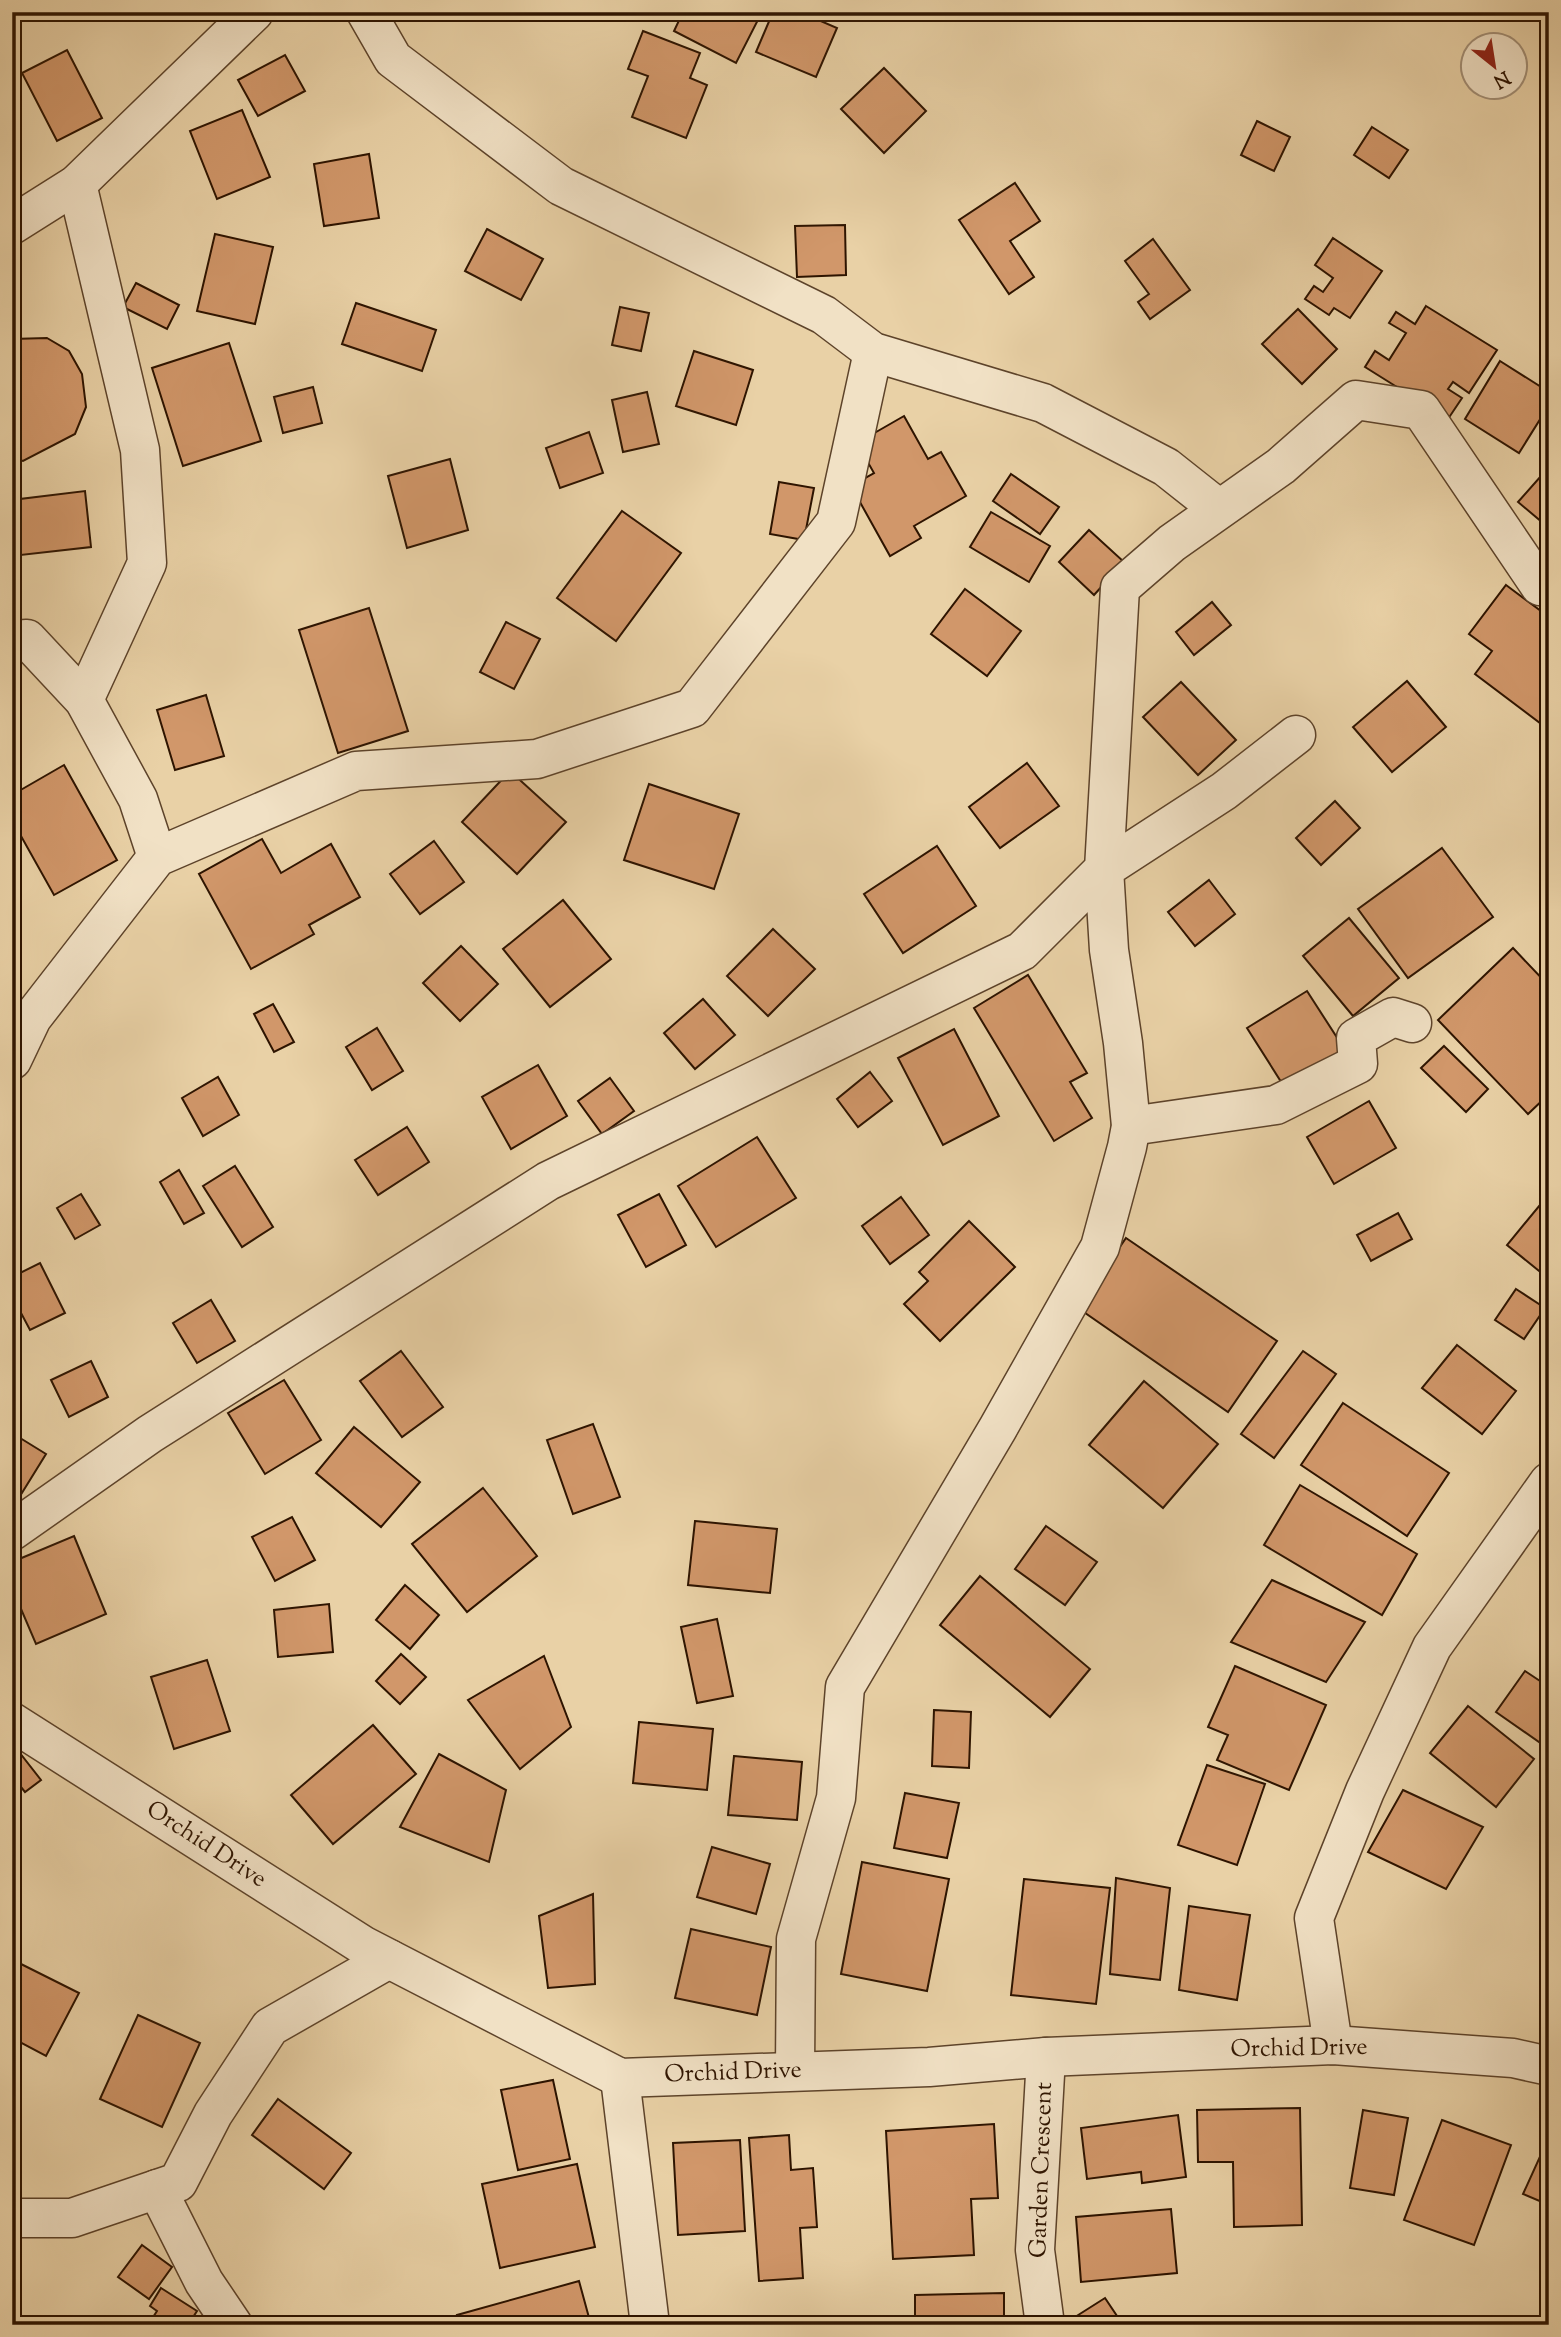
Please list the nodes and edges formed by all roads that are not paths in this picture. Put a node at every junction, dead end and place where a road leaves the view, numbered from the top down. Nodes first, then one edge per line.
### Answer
1 (254, 12) edge
2 (366, 12) edge
3 (77, 184) junction
4 (12, 225) edge
5 (873, 352) junction
6 (1219, 509) junction
7 (1540, 586) dead end
8 (12, 640) edge
9 (84, 700) junction
10 (1296, 735) dead end
11 (156, 857) junction
12 (1104, 869) junction
13 (1412, 1023) dead end
14 (12, 1060) edge
15 (1131, 1126) junction
16 (1549, 1482) edge
17 (12, 1531) edge
18 (12, 1722) edge
19 (390, 1959) junction
20 (1333, 2045) junction
21 (1046, 2057) junction
22 (1549, 2066) edge
23 (794, 2070) junction
24 (620, 2078) junction
25 (157, 2189) junction
26 (12, 2218) edge
27 (233, 2325) edge
28 (650, 2325) edge
29 (1045, 2325) edge

1 - 3 street
2 - 5 street
3 - 4 street
3 - 9 street
5 - 6 street
5 - 11 street
6 - 7 street
6 - 12 street
8 - 9 street
9 - 11 street
10 - 12 street
11 - 14 street
12 - 15 street
12 - 17 street
13 - 15 street
15 - 23 street
16 - 20 street
18 - 19 street, Orchid Drive
19 - 24 street, Orchid Drive
19 - 25 street
20 - 21 street, Orchid Drive
20 - 22 street, Orchid Drive
21 - 23 street, Orchid Drive
21 - 29 street, Garden Crescent
23 - 24 street, Orchid Drive
24 - 28 street
25 - 26 street
25 - 27 street

